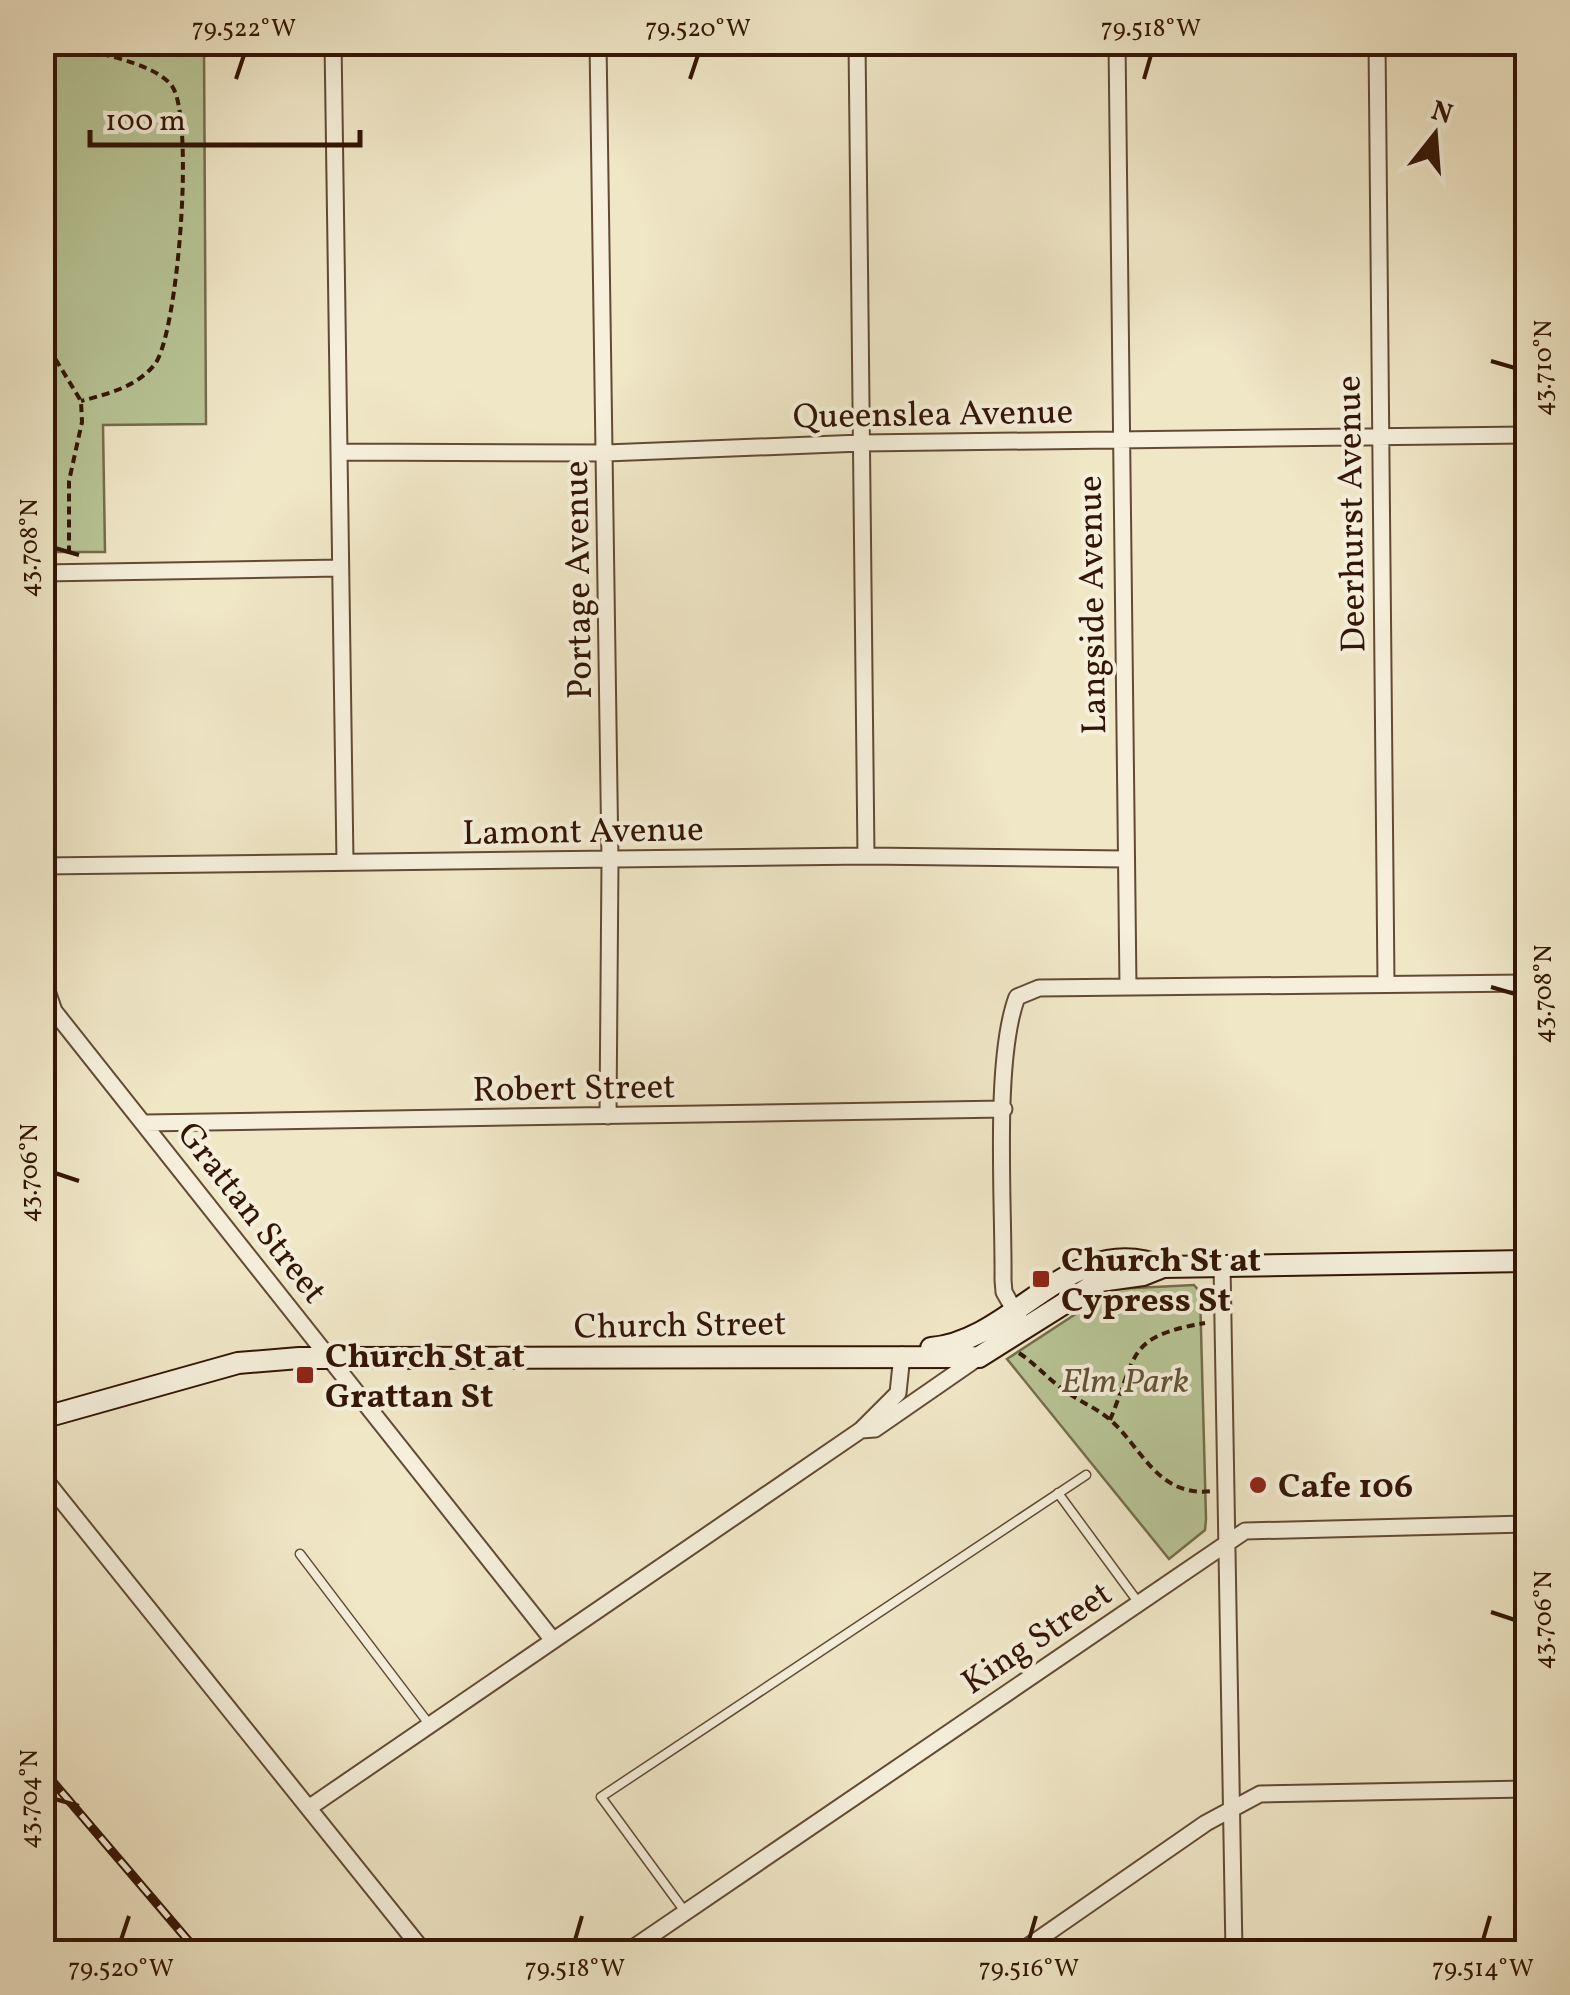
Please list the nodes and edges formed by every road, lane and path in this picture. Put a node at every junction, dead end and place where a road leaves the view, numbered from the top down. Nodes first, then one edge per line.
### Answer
1 (50, 42) edge
2 (83, 42) edge
3 (333, 42) edge
4 (598, 42) edge
5 (857, 42) edge
6 (1117, 42) edge
7 (1377, 42) edge
8 (81, 50) junction
9 (42, 337) edge
10 (81, 401) junction
11 (1528, 435) edge
12 (1378, 437) junction
13 (1118, 439) junction
14 (861, 444) junction
15 (341, 452) junction
16 (606, 452) junction
17 (340, 568) junction
18 (42, 573) edge
19 (70, 573) junction
20 (866, 856) junction
21 (1125, 859) junction
22 (610, 861) junction
23 (345, 862) junction
24 (42, 866) edge
25 (42, 894) edge
26 (1528, 983) edge
27 (1386, 984) junction
28 (1128, 987) junction
29 (1004, 1110) junction
30 (608, 1116) junction
31 (145, 1124) junction
32 (1528, 1262) edge
33 (1222, 1265) junction
34 (1020, 1319) junction
35 (1222, 1320) junction
36 (1015, 1351) dead end
37 (904, 1355) junction
38 (979, 1357) junction
39 (332, 1361) junction
40 (42, 1418) edge
41 (1110, 1420) junction
42 (861, 1430) junction
43 (1086, 1475) dead end
44 (42, 1476) edge
45 (1228, 1490) junction
46 (1058, 1493) junction
47 (1528, 1524) edge
48 (1228, 1543) junction
49 (300, 1554) dead end
50 (1139, 1603) junction
51 (552, 1639) junction
52 (429, 1724) junction
53 (1528, 1789) edge
54 (310, 1806) junction
55 (1232, 1807) junction
56 (686, 1913) junction
57 (424, 1952) edge
58 (628, 1952) edge
59 (1020, 1952) edge
60 (1234, 1952) edge

1 - 8 path
2 - 8 path
3 - 15 street
4 - 16 street, Portage Avenue
5 - 14 street
6 - 13 street, Langside Avenue
7 - 12 street, Deerhurst Avenue
8 - 10 path
9 - 10 path
10 - 19 path
11 - 12 street, Queenslea Avenue
12 - 13 street, Queenslea Avenue
12 - 27 street, Deerhurst Avenue
13 - 14 street, Queenslea Avenue
13 - 21 street, Langside Avenue
14 - 16 street, Queenslea Avenue
14 - 20 street
15 - 16 street, Queenslea Avenue
15 - 17 street
16 - 22 street, Portage Avenue
17 - 19 street
17 - 23 street
18 - 19 street
20 - 21 street, Lamont Avenue
20 - 22 street, Lamont Avenue
21 - 28 street, Langside Avenue
22 - 23 street, Lamont Avenue
22 - 30 street, Portage Avenue
23 - 24 street, Lamont Avenue
25 - 31 street, Grattan Street
26 - 27 street
27 - 28 street
28 - 29 street
29 - 30 street, Robert Street
29 - 34 street
30 - 31 street, Robert Street
31 - 39 street, Grattan Street
32 - 33 street, Church Street
33 - 34 street, Church Street
33 - 35 street
34 - 37 street, Church Street
34 - 38 street, Church Street
35 - 41 path
35 - 45 street
36 - 41 path
37 - 38 street, Church Street
37 - 39 street, Church Street
37 - 42 street
38 - 42 street
39 - 40 street, Church Street
39 - 51 street, Grattan Street
41 - 45 path
42 - 51 street
43 - 46 lane
44 - 54 street
45 - 48 street
46 - 50 lane
46 - 56 lane
47 - 48 street, King Street
48 - 50 street, King Street
48 - 55 street
49 - 52 lane
50 - 56 street, King Street
51 - 52 street
52 - 54 street
53 - 55 street
54 - 57 street
55 - 59 street
55 - 60 street
56 - 58 street, King Street

